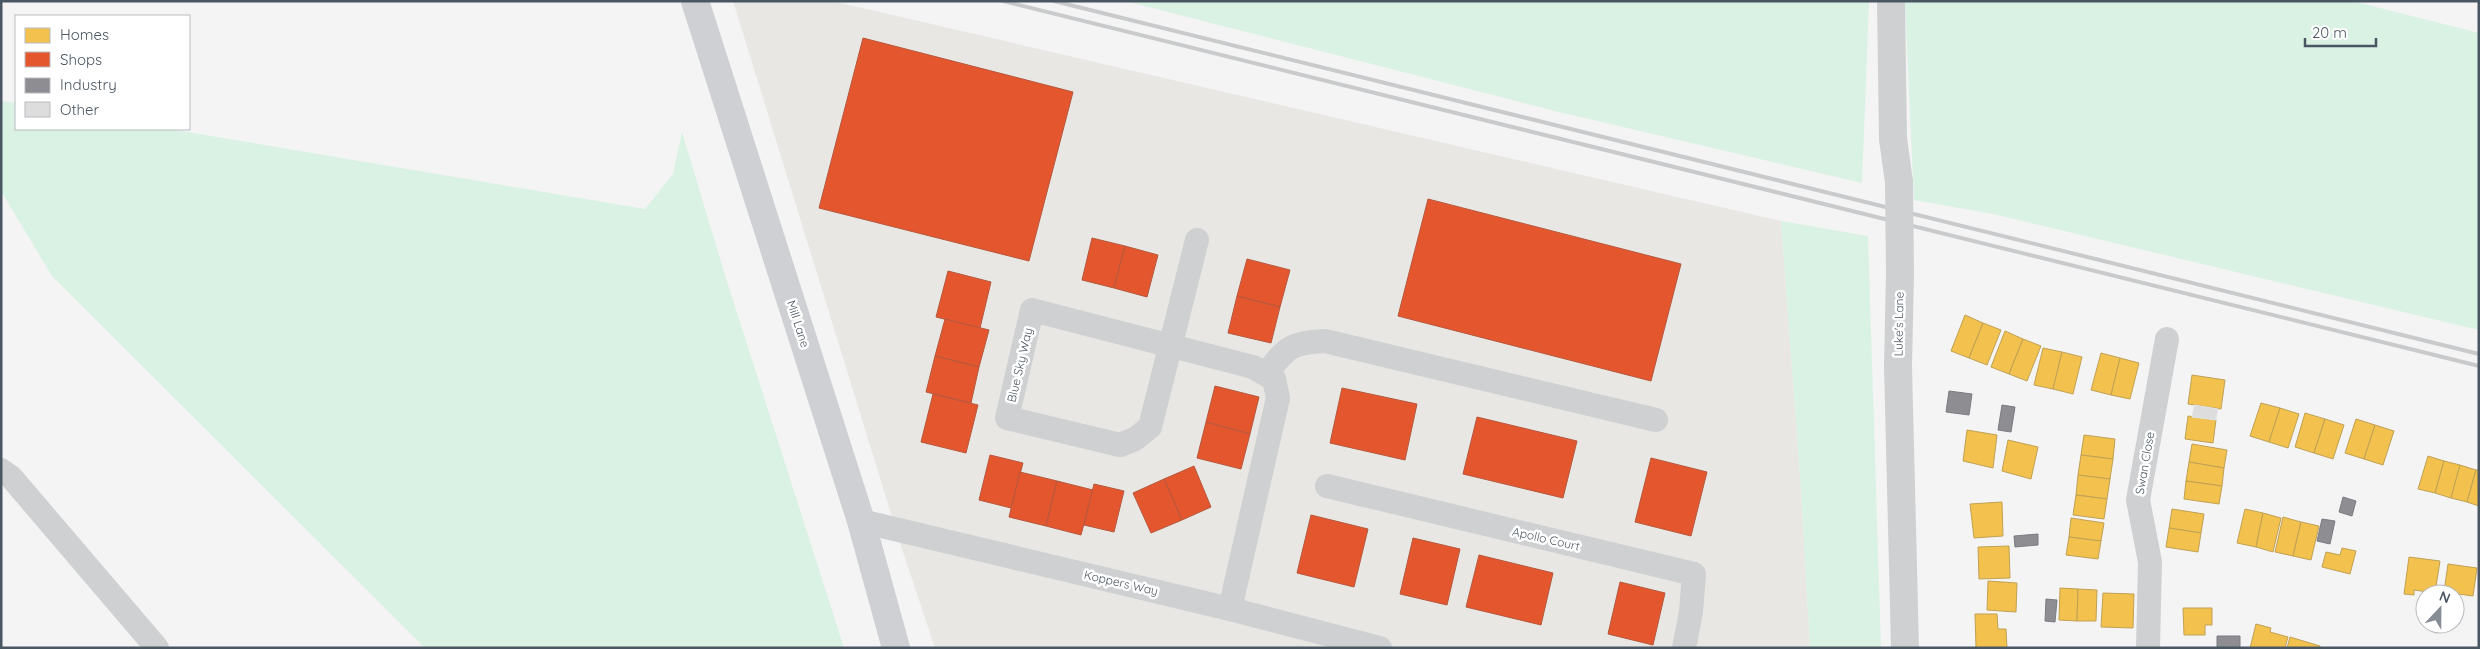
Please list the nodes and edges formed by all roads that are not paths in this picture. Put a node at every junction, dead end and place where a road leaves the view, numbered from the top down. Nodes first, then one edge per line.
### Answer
1 (695, 1) edge
2 (1890, 1) edge
3 (1197, 240) dead end
4 (2166, 339) dead end
5 (1170, 346) junction
6 (1266, 374) junction
7 (1656, 420) dead end
8 (1, 470) edge
9 (1327, 486) dead end
10 (861, 521) junction
11 (1230, 609) junction
12 (157, 648) edge
13 (896, 648) edge
14 (1380, 648) edge
15 (1684, 648) edge
16 (1905, 648) edge
17 (2148, 648) edge

1 - 10 main road, Mill Lane
2 - 16 street, Luke's Lane, bridge
3 - 5 street
4 - 17 street, Swan Close
5 - 5 street, Blue Sky Way
5 - 6 street, Blue Sky Way
6 - 7 street
6 - 11 street
8 - 12 street
9 - 15 street, Apollo Court
10 - 11 street, Koppers Way
10 - 13 main road, Mill Lane
11 - 14 street, Koppers Way

